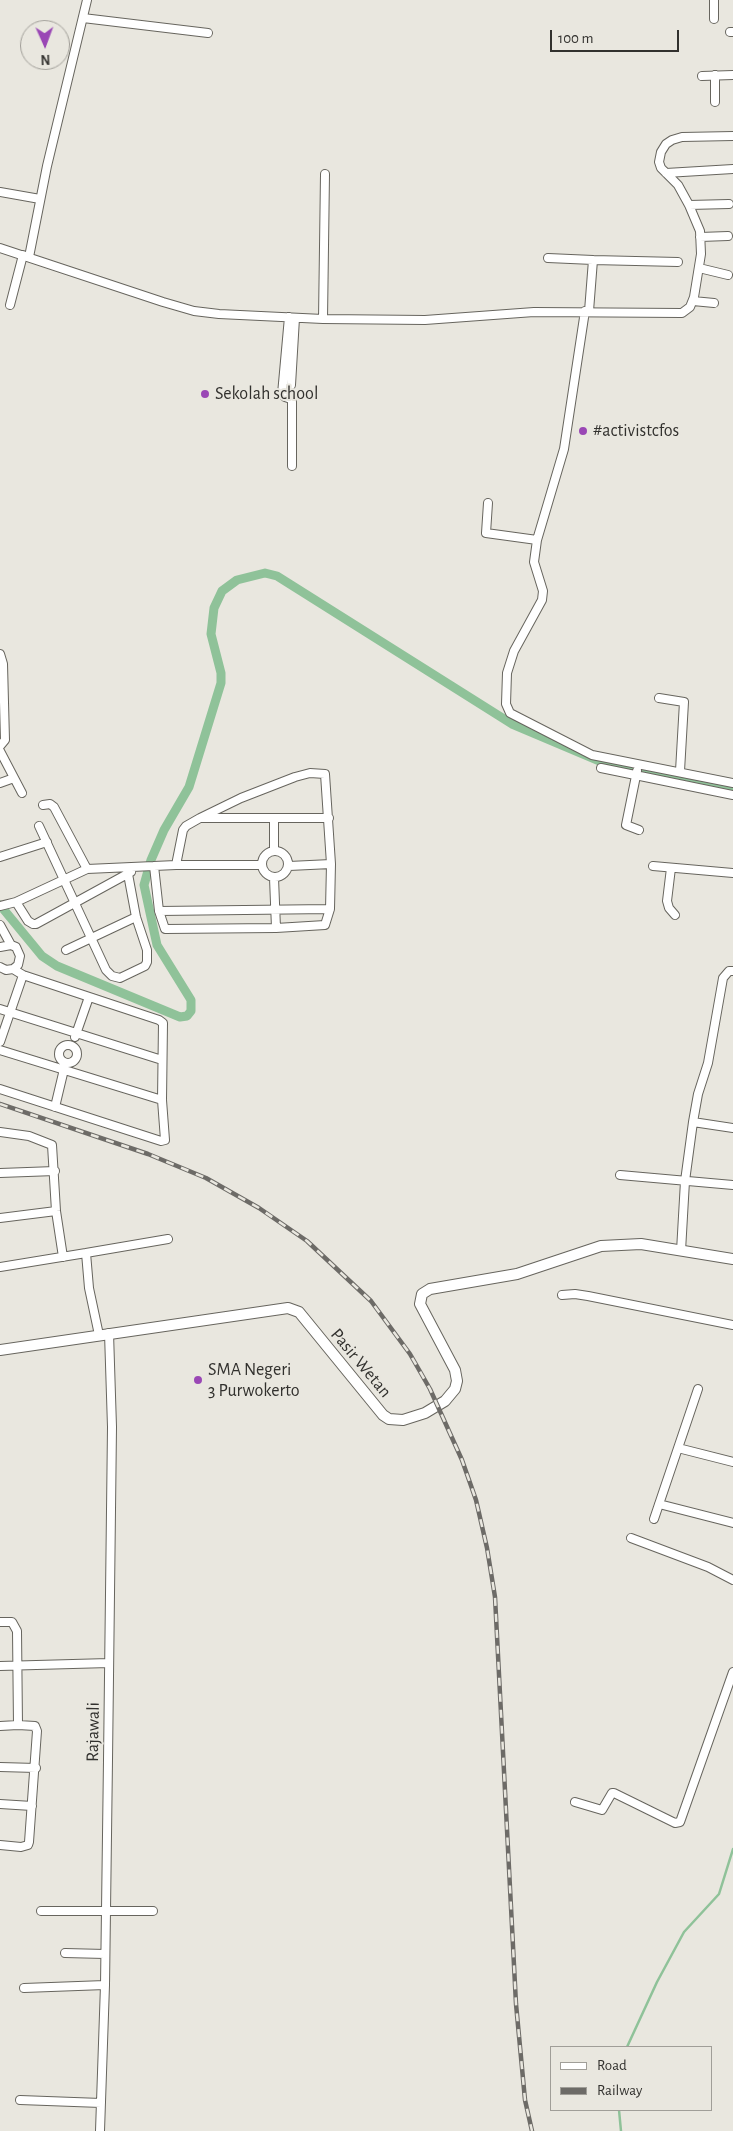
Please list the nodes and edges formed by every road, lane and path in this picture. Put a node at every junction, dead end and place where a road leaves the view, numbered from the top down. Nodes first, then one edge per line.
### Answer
1 (87, 0) edge
2 (714, 0) edge
3 (83, 18) junction
4 (714, 19) dead end
5 (208, 33) dead end
6 (716, 75) junction
7 (733, 75) edge
8 (702, 76) dead end
9 (715, 102) dead end
10 (733, 136) edge
11 (733, 169) edge
12 (666, 173) junction
13 (325, 174) dead end
14 (0, 192) edge
15 (40, 199) junction
16 (728, 204) dead end
17 (689, 205) junction
18 (728, 236) dead end
19 (700, 237) junction
20 (0, 248) edge
21 (26, 256) junction
22 (548, 258) dead end
23 (593, 260) junction
24 (678, 262) dead end
25 (699, 268) junction
26 (728, 274) dead end
27 (692, 301) junction
28 (714, 304) dead end
29 (10, 305) dead end
30 (587, 311) junction
31 (292, 318) junction
32 (323, 319) junction
33 (291, 385) dead end
34 (292, 466) dead end
35 (488, 503) dead end
36 (538, 540) junction
37 (0, 654) edge
38 (1, 664) edge
39 (660, 698) dead end
40 (2, 706) edge
41 (0, 746) edge
42 (0, 752) edge
43 (601, 768) dead end
44 (637, 770) junction
45 (680, 771) junction
46 (14, 778) junction
47 (0, 783) edge
48 (733, 783) edge
49 (22, 793) dead end
50 (733, 795) edge
51 (43, 805) dead end
52 (200, 818) junction
53 (329, 818) junction
54 (274, 819) junction
55 (39, 826) dead end
56 (638, 830) dead end
57 (47, 842) junction
58 (274, 851) junction
59 (0, 857) edge
60 (331, 864) junction
61 (176, 865) junction
62 (262, 865) junction
63 (152, 866) junction
64 (289, 866) junction
65 (653, 866) dead end
66 (139, 867) junction
67 (671, 868) junction
68 (87, 870) junction
69 (733, 873) edge
70 (128, 874) junction
71 (274, 878) junction
72 (64, 880) junction
73 (16, 902) junction
74 (74, 902) junction
75 (2, 906) edge
76 (330, 909) junction
77 (159, 911) junction
78 (276, 911) junction
79 (675, 915) dead end
80 (136, 917) junction
81 (0, 925) edge
82 (276, 928) junction
83 (90, 939) junction
84 (11, 945) junction
85 (0, 947) edge
86 (66, 950) dead end
87 (0, 967) edge
88 (13, 969) junction
89 (733, 971) edge
90 (23, 975) junction
91 (89, 997) junction
92 (0, 1009) edge
93 (10, 1012) junction
94 (76, 1034) junction
95 (0, 1042) edge
96 (71, 1045) junction
97 (0, 1050) edge
98 (162, 1060) junction
99 (65, 1066) junction
100 (0, 1089) edge
101 (162, 1100) junction
102 (55, 1107) junction
103 (693, 1122) junction
104 (733, 1128) edge
105 (0, 1132) edge
106 (55, 1171) junction
107 (0, 1173) edge
108 (620, 1175) dead end
109 (685, 1181) junction
110 (733, 1185) edge
111 (56, 1211) junction
112 (0, 1218) edge
113 (168, 1239) dead end
114 (681, 1251) junction
115 (86, 1253) junction
116 (63, 1257) junction
117 (733, 1259) edge
118 (0, 1267) edge
119 (562, 1295) dead end
120 (733, 1325) edge
121 (104, 1334) junction
122 (0, 1350) edge
123 (698, 1388) dead end
124 (678, 1448) junction
125 (733, 1462) edge
126 (659, 1504) junction
127 (654, 1519) dead end
128 (732, 1523) edge
129 (631, 1538) dead end
130 (733, 1580) edge
131 (0, 1622) edge
132 (109, 1663) junction
133 (18, 1665) junction
134 (0, 1666) edge
135 (733, 1672) edge
136 (18, 1725) junction
137 (0, 1726) edge
138 (0, 1767) edge
139 (36, 1768) junction
140 (575, 1802) dead end
141 (0, 1804) edge
142 (32, 1806) junction
143 (0, 1845) edge
144 (41, 1910) dead end
145 (153, 1911) dead end
146 (106, 1912) junction
147 (65, 1953) dead end
148 (105, 1954) junction
149 (105, 1985) junction
150 (24, 1988) dead end
151 (20, 2100) dead end
152 (101, 2103) junction
153 (100, 2131) edge

1 - 3 street
2 - 4 street
3 - 5 street
3 - 15 street
6 - 7 street
6 - 8 street
6 - 9 street
10 - 12 street
11 - 12 street
12 - 17 street
13 - 32 street
14 - 15 street
15 - 21 street
16 - 17 street
17 - 19 street
18 - 19 street
19 - 25 street
20 - 21 street
21 - 29 street
21 - 31 street
22 - 23 street
23 - 24 street
23 - 30 street
25 - 26 street
25 - 27 street
27 - 28 street
27 - 30 street
30 - 32 street
30 - 36 street
31 - 32 street
31 - 33 street
31 - 34 street
35 - 36 street
36 - 44 street
37 - 38 street
38 - 40 street
39 - 45 street
40 - 41 street
42 - 46 street
43 - 44 street
44 - 45 street
44 - 50 street
44 - 56 street
45 - 48 street
46 - 47 street
46 - 49 street
51 - 68 street
52 - 53 street
52 - 54 street
52 - 61 street
53 - 54 street
53 - 60 street
54 - 58 street
55 - 57 street
57 - 59 street
57 - 72 street
58 - 62 street
58 - 64 street
60 - 64 street
60 - 76 street
61 - 62 street
61 - 63 street
62 - 71 street
63 - 66 street
63 - 77 street
64 - 71 street
65 - 67 street
66 - 68 street
66 - 70 street
67 - 69 street
67 - 79 street
68 - 72 street
70 - 74 street
70 - 80 street
71 - 78 street
72 - 73 street
72 - 74 street
73 - 74 street
73 - 75 street
74 - 83 street
76 - 78 street
76 - 82 street
77 - 78 street
77 - 82 street
78 - 82 street
80 - 83 street
80 - 83 street
81 - 84 street
83 - 86 street
84 - 85 street
84 - 88 street
87 - 88 street
88 - 90 street
89 - 103 street
90 - 91 street
90 - 93 street
91 - 94 street
91 - 98 street
92 - 93 street
93 - 94 street
93 - 95 street
94 - 96 street
94 - 98 street
96 - 99 street
96 - 99 street
97 - 99 street
98 - 101 street
99 - 101 street
99 - 102 street
100 - 102 street
101 - 102 street
103 - 104 street
103 - 109 street
105 - 106 street
106 - 107 street
106 - 111 street
108 - 109 street
109 - 110 street
109 - 114 street
111 - 112 street
111 - 116 street
113 - 115 street
114 - 117 street, Pasir Wetan
114 - 121 street, Pasir Wetan
115 - 116 street
115 - 121 street, Rajawali
116 - 118 street
119 - 120 street
121 - 122 street, Pasir Wetan
121 - 132 street, Rajawali
123 - 124 street
124 - 125 street
124 - 126 street
126 - 127 street
126 - 128 street
129 - 130 street
131 - 133 street
132 - 133 street
132 - 146 street, Rajawali
133 - 134 street
133 - 136 street
135 - 140 street
136 - 137 street
136 - 139 street
138 - 139 street
139 - 142 street
141 - 142 street
142 - 143 street
144 - 146 street
145 - 146 street
146 - 148 street, Rajawali
147 - 148 street
148 - 149 street, Rajawali
149 - 150 street
149 - 152 street, Rajawali
151 - 152 street
152 - 153 street, Rajawali

